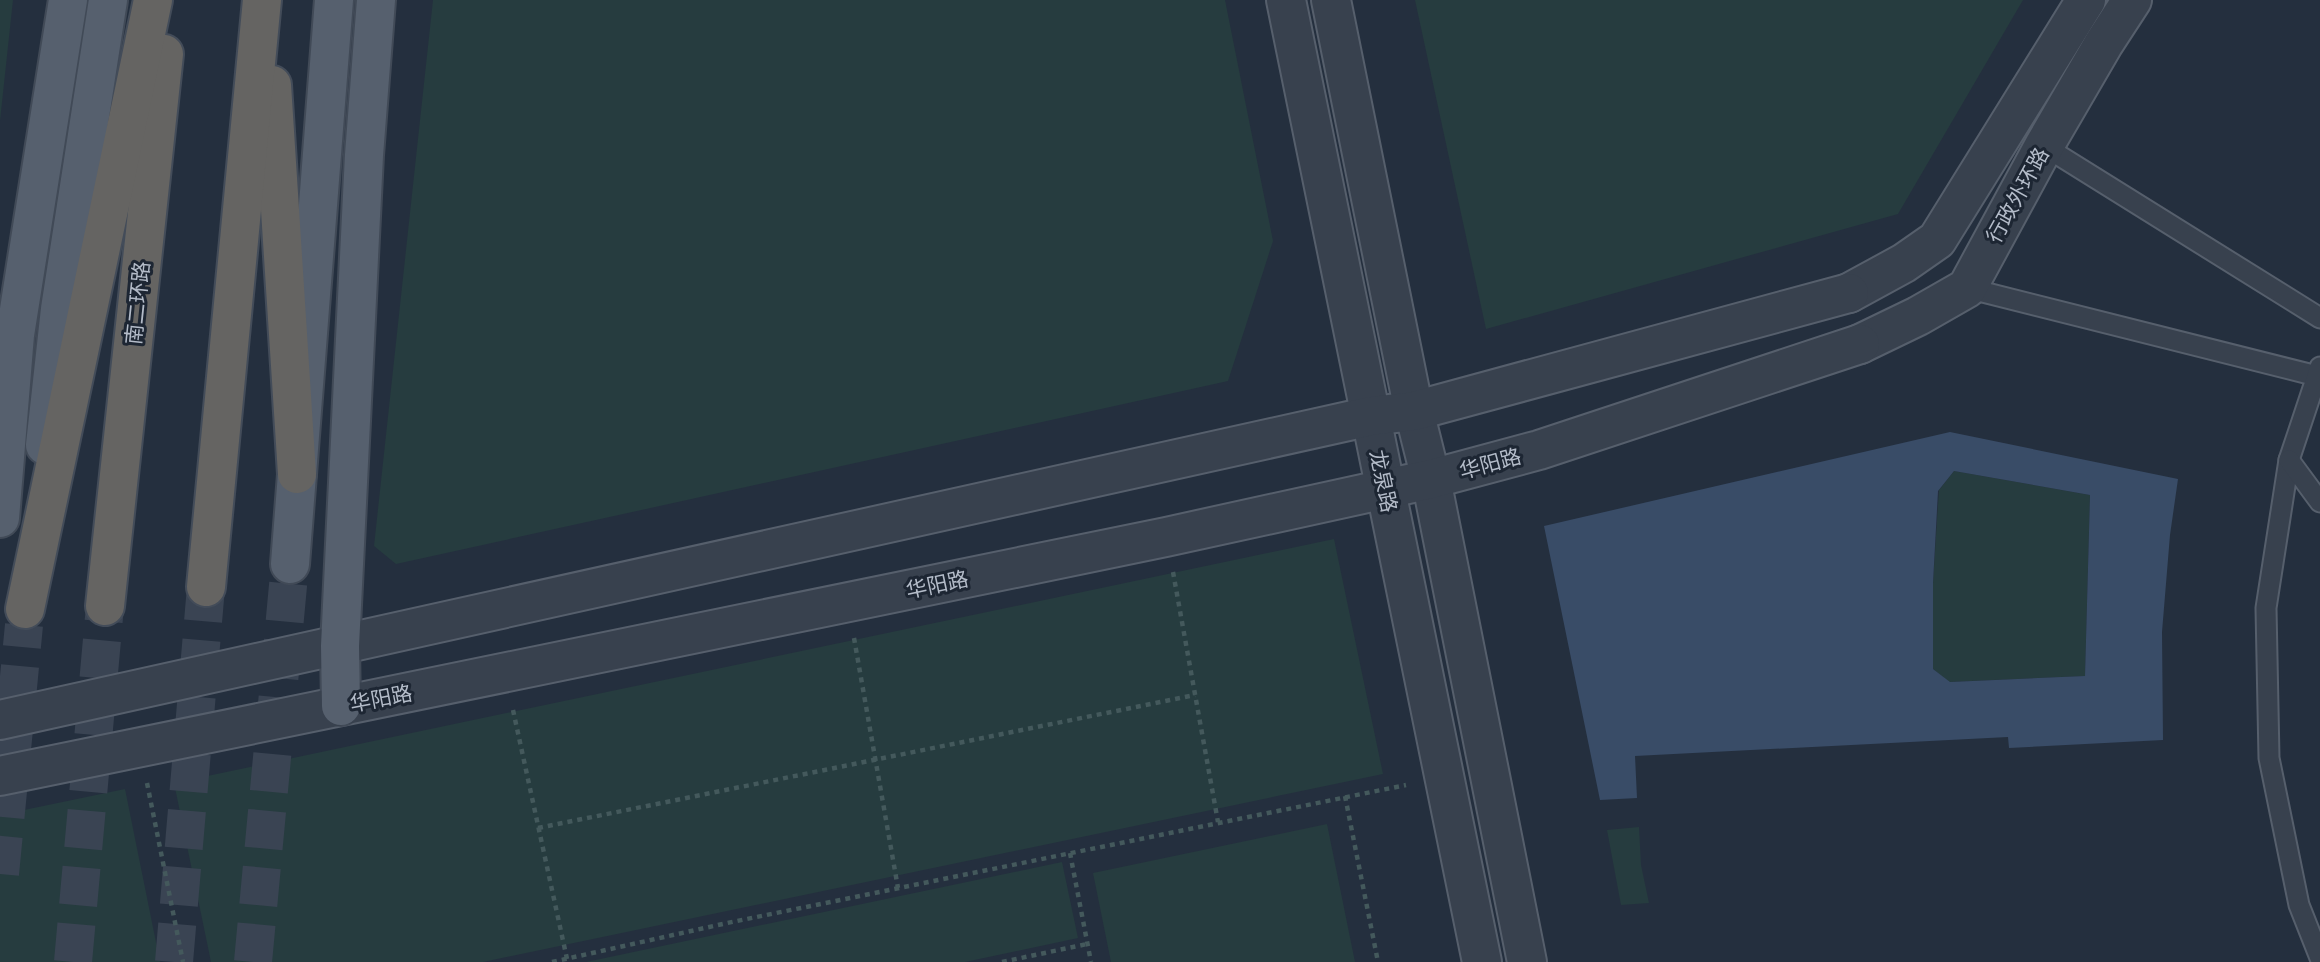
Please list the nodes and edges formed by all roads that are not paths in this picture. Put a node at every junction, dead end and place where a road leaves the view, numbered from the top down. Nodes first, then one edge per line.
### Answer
1 (68, 0) edge
2 (108, 0) edge
3 (153, 0) edge
4 (170, 0) edge
5 (265, 0) edge
6 (334, 0) edge
7 (376, 0) edge
8 (1286, 0) edge
9 (1331, 0) edge
10 (2086, 0) edge
11 (2132, 0) edge
12 (2044, 146) junction
13 (1966, 288) junction
14 (2320, 318) edge
15 (2318, 371) edge
16 (1414, 411) junction
17 (1371, 416) junction
18 (2289, 460) junction
19 (297, 474) junction
20 (1431, 479) junction
21 (1385, 488) junction
22 (2320, 502) edge
23 (0, 518) edge
24 (290, 564) tunnel mouth
25 (206, 587) tunnel mouth
26 (105, 606) tunnel mouth
27 (25, 617) joint
28 (340, 646) junction
29 (341, 706) junction
30 (0, 720) edge
31 (0, 776) edge
32 (2320, 958) edge
33 (1482, 962) edge
34 (1527, 962) edge

1 - 23 main road
2 - 27 main road
3 - 27 highway
4 - 26 highway, 南二环路
5 - 19 highway
5 - 25 highway
6 - 19 main road
7 - 28 main road
8 - 17 street, 龙泉路
9 - 16 street
10 - 16 street, 行政外环路
11 - 12 street, 行政外环路
12 - 13 street, 行政外环路
12 - 14 lane
13 - 15 lane
13 - 20 street, 华阳路
15 - 18 lane
16 - 17 street
16 - 20 street
17 - 21 street, 龙泉路
17 - 28 street
18 - 22 lane
18 - 32 lane
19 - 24 main road
20 - 21 street, 华阳路
20 - 34 street
21 - 29 street, 华阳路
21 - 33 street, 龙泉路
28 - 29 main road
28 - 30 street
29 - 31 street, 华阳路

